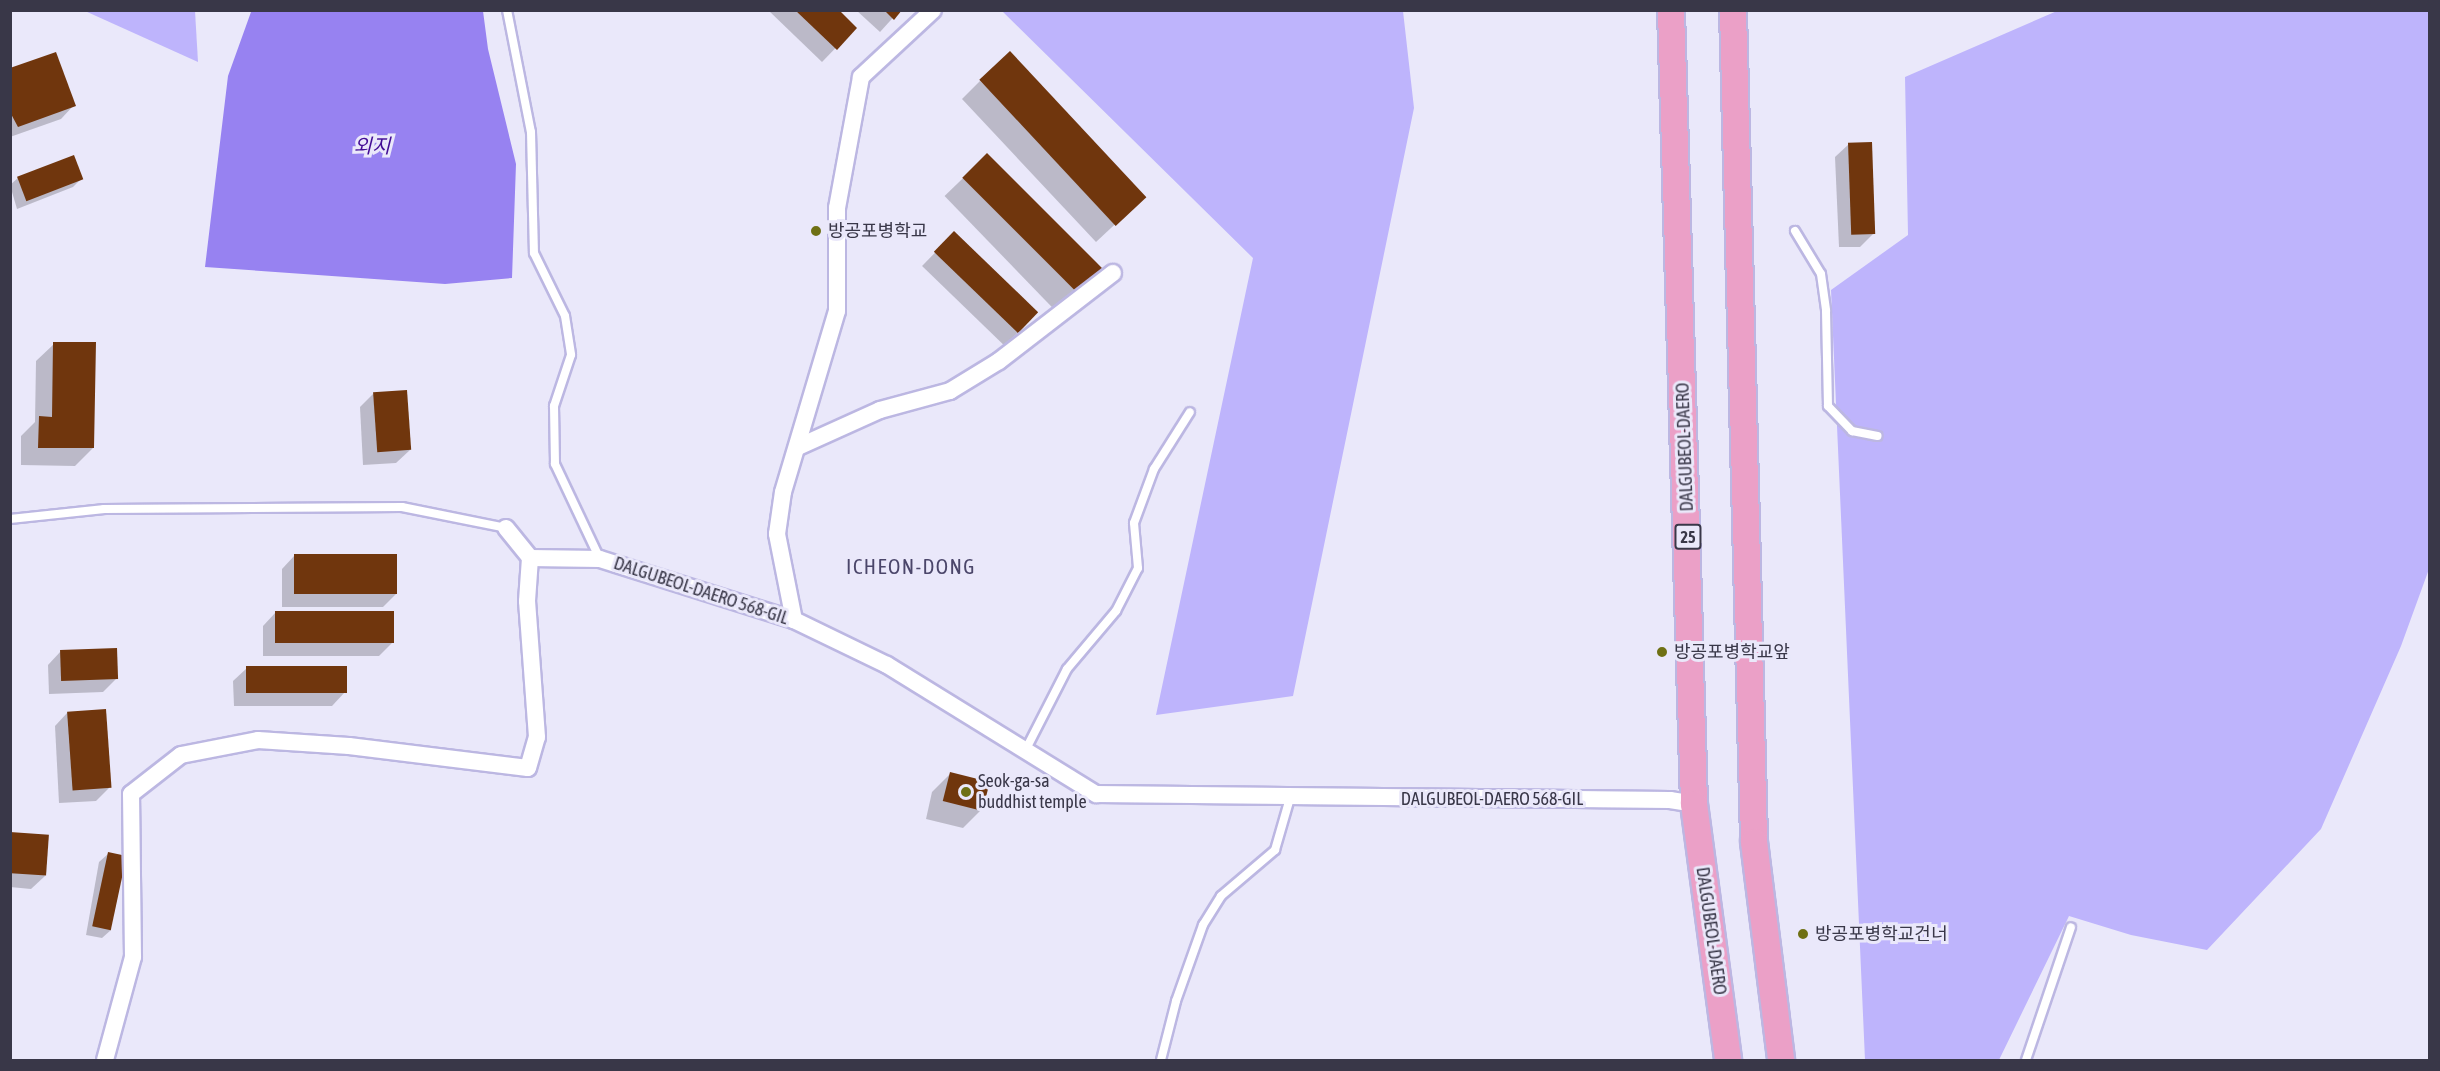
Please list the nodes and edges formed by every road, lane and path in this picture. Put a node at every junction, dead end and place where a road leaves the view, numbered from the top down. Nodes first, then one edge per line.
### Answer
1 (507, 10) edge
2 (933, 10) edge
3 (1671, 10) edge
4 (1733, 10) edge
5 (1795, 231) dead end
6 (1113, 273) dead end
7 (1190, 412) dead end
8 (1878, 436) dead end
9 (798, 447) junction
10 (10, 519) edge
11 (506, 528) joint
12 (530, 558) junction
13 (600, 559) junction
14 (794, 620) junction
15 (1026, 751) junction
16 (1290, 798) junction
17 (1694, 804) junction
18 (2071, 927) dead end
19 (105, 1060) edge
20 (1161, 1060) edge
21 (1728, 1060) edge
22 (1781, 1060) edge
23 (2026, 1060) edge

1 - 13 lane, DALGUBEOL-DAERO 568-GIL
2 - 9 street
3 - 17 main road, DALGUBEOL-DAERO / 25
4 - 22 main road
5 - 8 lane
6 - 9 street
7 - 15 lane
9 - 14 street
10 - 11 lane
11 - 12 street
12 - 13 street
12 - 19 street
13 - 14 street, DALGUBEOL-DAERO 568-GIL
14 - 15 street, DALGUBEOL-DAERO 568-GIL
15 - 16 street, DALGUBEOL-DAERO 568-GIL
16 - 17 street, DALGUBEOL-DAERO 568-GIL
16 - 20 lane
17 - 21 main road, DALGUBEOL-DAERO / 25
18 - 23 lane

